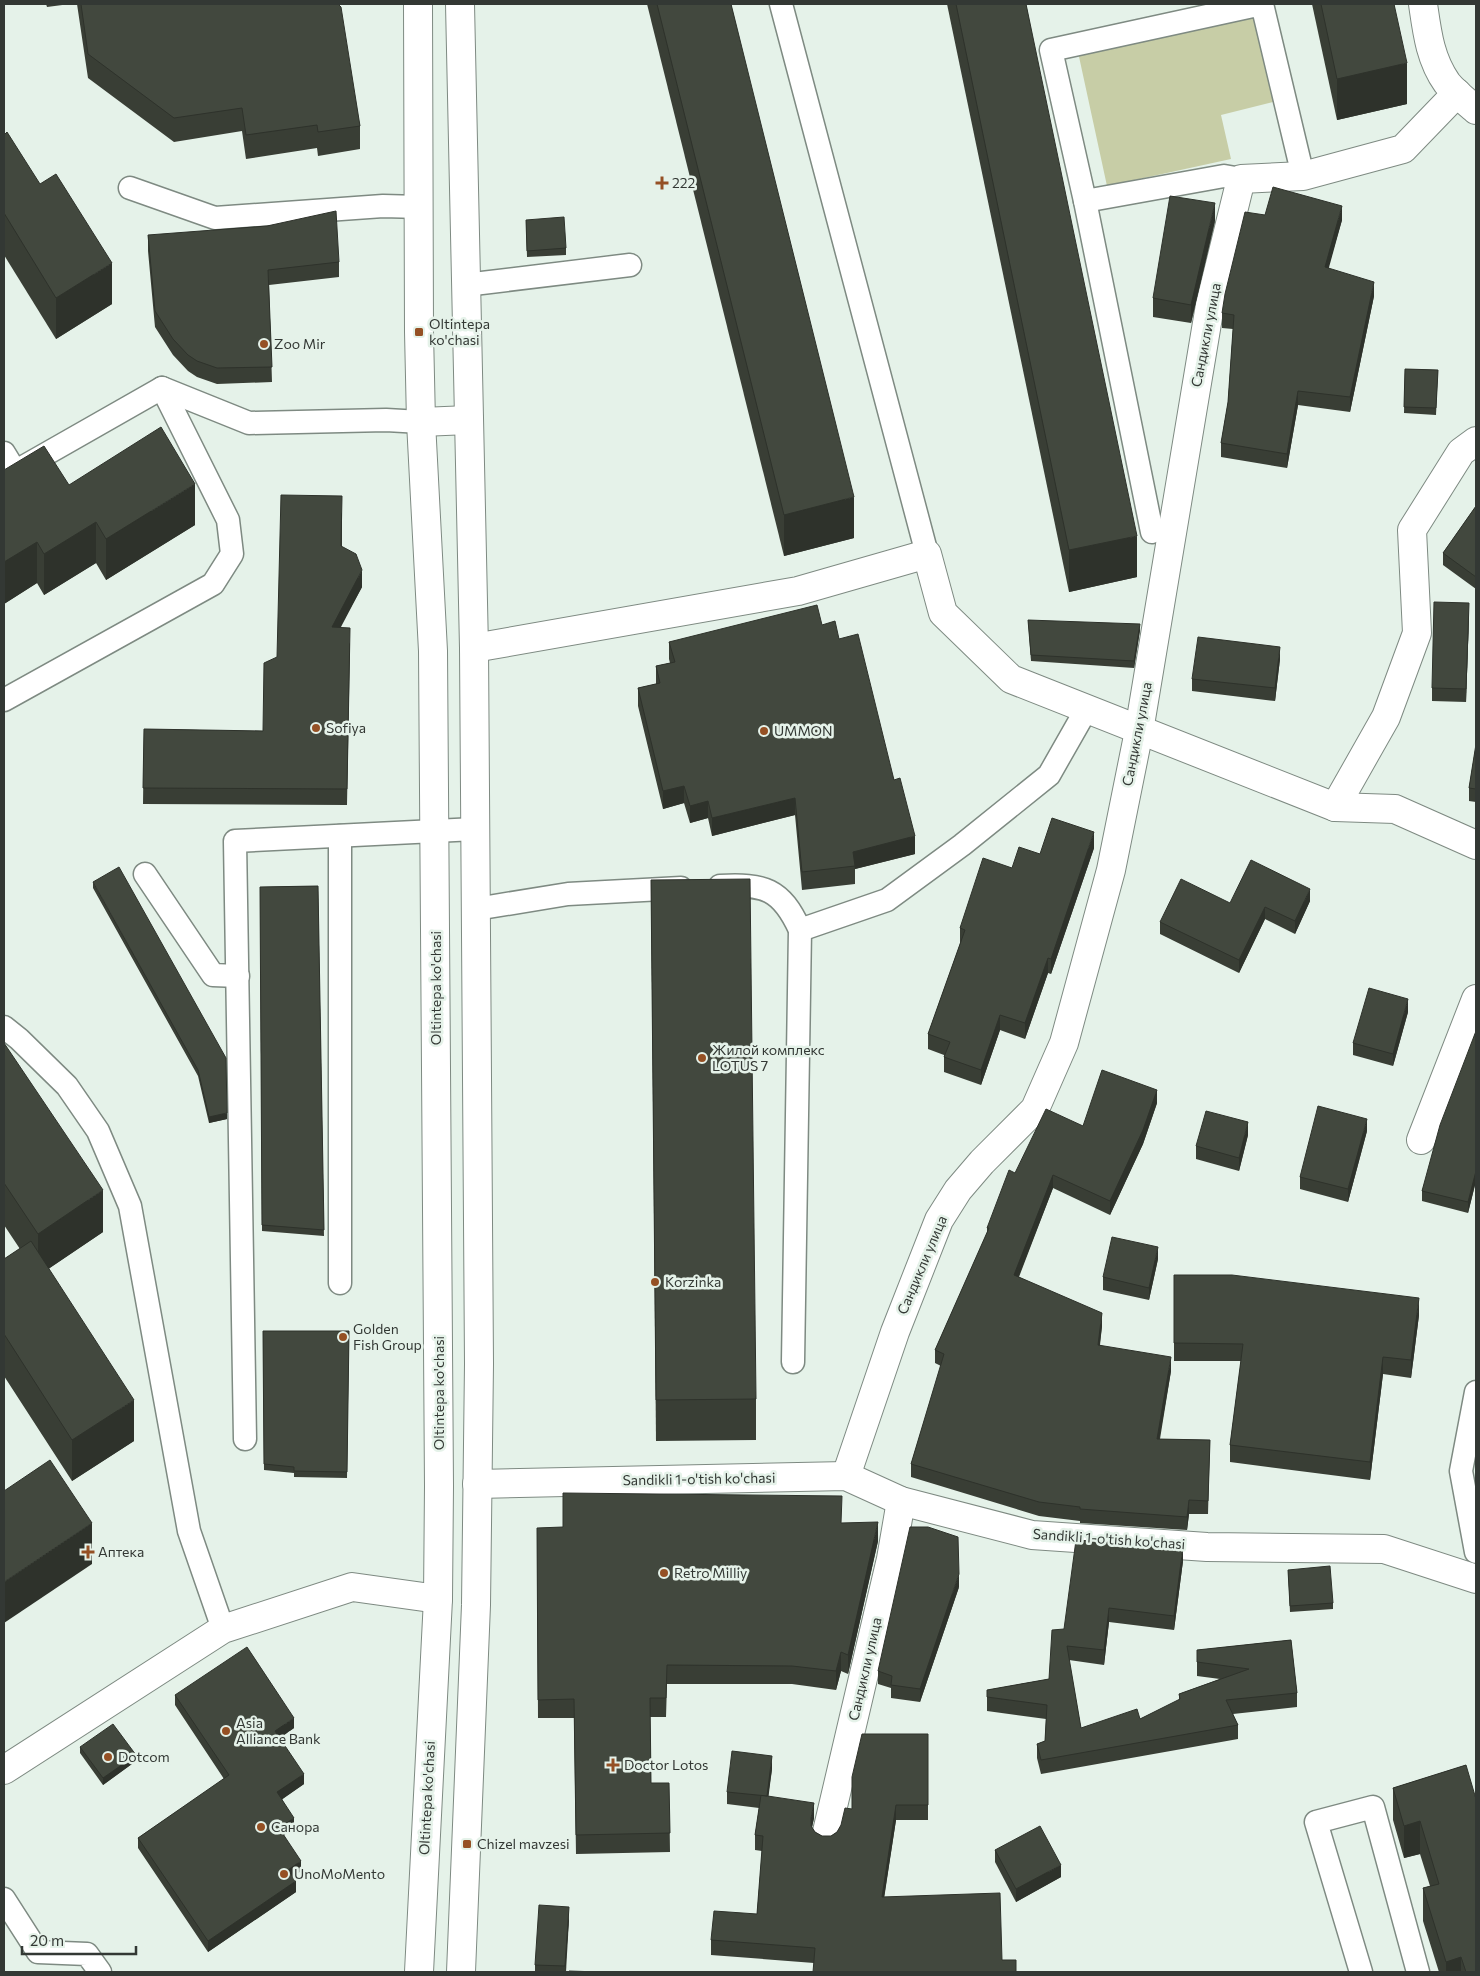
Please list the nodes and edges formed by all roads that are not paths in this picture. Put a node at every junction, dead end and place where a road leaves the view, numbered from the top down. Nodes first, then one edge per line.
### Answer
1 (418, 4) edge
2 (460, 4) edge
3 (781, 4) edge
4 (1423, 4) edge
5 (1467, 102) edge
6 (1304, 176) junction
7 (1241, 178) junction
8 (130, 188) dead end
9 (1085, 200) junction
10 (420, 207) junction
11 (630, 265) dead end
12 (465, 285) junction
13 (162, 388) junction
14 (469, 420) junction
15 (421, 422) junction
16 (1476, 441) edge
17 (7, 467) edge
18 (1152, 532) dead end
19 (927, 554) junction
20 (474, 648) junction
21 (433, 651) junction
22 (4, 700) edge
23 (1086, 710) junction
24 (1139, 731) junction
25 (1335, 807) junction
26 (475, 829) junction
27 (435, 831) junction
28 (340, 836) junction
29 (1476, 846) edge
30 (144, 874) dead end
31 (476, 909) junction
32 (800, 930) junction
33 (238, 976) junction
34 (1476, 999) edge
35 (4, 1027) edge
36 (1421, 1140) dead end
37 (340, 1283) dead end
38 (793, 1362) dead end
39 (1476, 1392) edge
40 (246, 1439) dead end
41 (846, 1476) junction
42 (477, 1484) junction
43 (901, 1500) junction
44 (1476, 1552) edge
45 (1476, 1579) edge
46 (438, 1599) junction
47 (476, 1605) junction
48 (223, 1629) junction
49 (4, 1770) edge
50 (826, 1836) edge
51 (4, 1899) edge
52 (100, 1972) edge
53 (419, 1972) edge
54 (461, 1972) edge
55 (1360, 1972) edge
56 (1418, 1972) edge

1 - 10 street, Oltintepa ko'chasi
2 - 12 street
3 - 19 lane
4 - 5 street
5 - 6 street
6 - 7 street
6 - 9 lane
7 - 9 lane
7 - 24 street, Сандикли улица
8 - 10 lane
9 - 18 lane
10 - 15 street, Oltintepa ko'chasi
11 - 12 lane
12 - 14 street
13 - 15 lane
13 - 17 lane
13 - 22 lane
14 - 15 street
14 - 20 street
15 - 21 street, Oltintepa ko'chasi
16 - 25 street
19 - 20 street
19 - 23 street
20 - 21 street
20 - 26 street
21 - 27 street, Oltintepa ko'chasi
23 - 24 street
23 - 32 lane
24 - 25 street
24 - 41 street, Сандикли улица
25 - 29 street
26 - 27 lane
26 - 31 street
27 - 28 lane
27 - 46 street, Oltintepa ko'chasi
28 - 33 lane
28 - 37 lane
30 - 33 lane
31 - 32 lane
31 - 42 street
32 - 38 lane
33 - 40 lane
34 - 36 street
35 - 48 lane
39 - 44 lane
41 - 42 street, Sandikli 1-o'tish ko'chasi
41 - 43 street, Sandikli 1-o'tish ko'chasi
42 - 47 street
43 - 45 street, Sandikli 1-o'tish ko'chasi
43 - 50 street, Сандикли улица
46 - 47 street
46 - 48 street
46 - 53 street, Oltintepa ko'chasi
47 - 54 street
48 - 49 street
51 - 52 lane
55 - 56 lane

